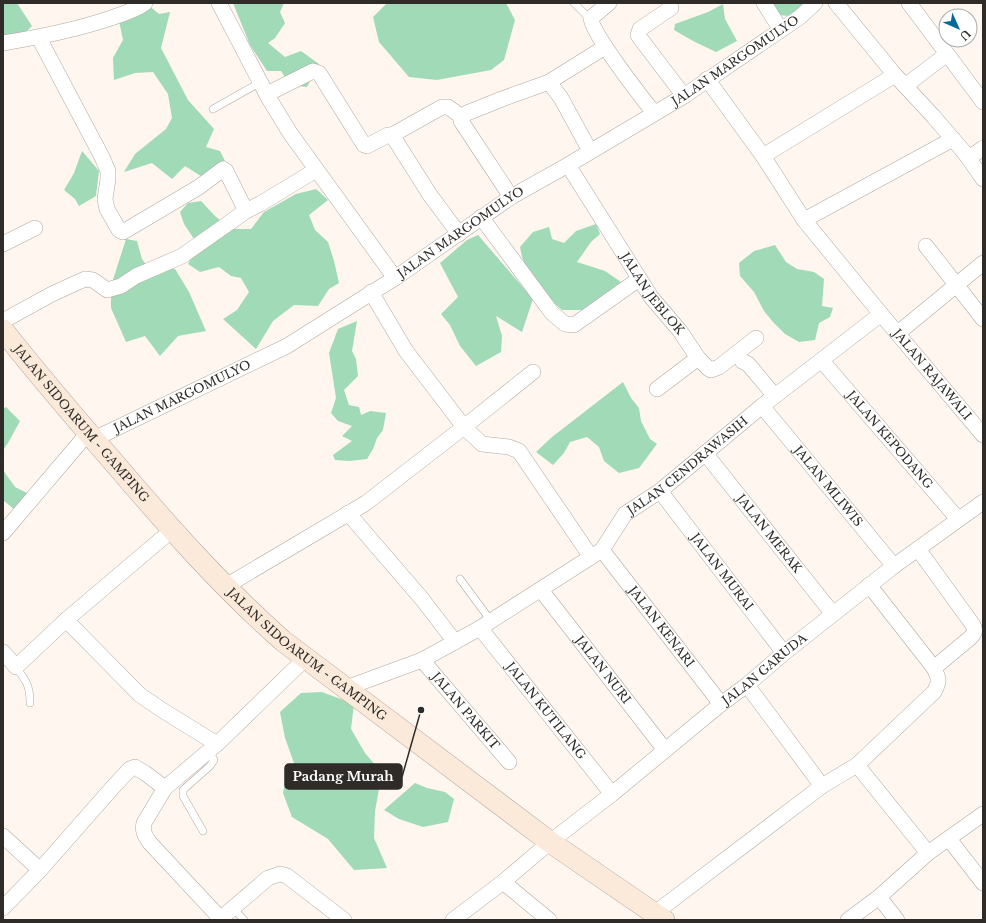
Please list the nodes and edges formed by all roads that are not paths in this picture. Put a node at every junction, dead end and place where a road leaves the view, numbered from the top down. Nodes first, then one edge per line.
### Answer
1 (146, 3) edge
2 (219, 3) edge
3 (574, 3) edge
4 (609, 3) edge
5 (764, 3) edge
6 (815, 3) edge
7 (836, 3) edge
8 (909, 3) edge
9 (670, 8) dead end
10 (590, 19) junction
11 (781, 30) junction
12 (39, 38) junction
13 (3, 44) edge
14 (606, 47) junction
15 (947, 54) junction
16 (707, 79) junction
17 (900, 80) junction
18 (549, 82) junction
19 (264, 88) junction
20 (684, 96) junction
21 (983, 102) edge
22 (213, 109) dead end
23 (654, 114) junction
24 (462, 117) junction
25 (392, 136) junction
26 (953, 139) junction
27 (983, 148) edge
28 (590, 152) junction
29 (762, 156) junction
30 (969, 158) junction
31 (568, 165) junction
32 (316, 170) junction
33 (983, 179) edge
34 (511, 197) junction
35 (246, 211) junction
36 (481, 218) junction
37 (804, 220) junction
38 (35, 228) dead end
39 (459, 234) junction
40 (3, 244) edge
41 (926, 246) dead end
42 (983, 263) edge
43 (395, 278) junction
44 (639, 279) junction
45 (956, 286) junction
46 (371, 292) junction
47 (881, 314) junction
48 (983, 319) edge
49 (3, 321) edge
50 (3, 330) edge
51 (898, 333) junction
52 (756, 338) dead end
53 (698, 358) junction
54 (742, 361) dead end
55 (822, 361) junction
56 (533, 372) dead end
57 (657, 390) dead end
58 (775, 396) junction
59 (762, 406) junction
60 (464, 428) junction
61 (983, 435) edge
62 (91, 436) junction
63 (705, 453) junction
64 (660, 492) junction
65 (983, 502) edge
66 (348, 513) junction
67 (958, 519) junction
68 (172, 530) junction
69 (3, 533) edge
70 (918, 548) junction
71 (596, 553) junction
72 (894, 566) junction
73 (460, 579) dead end
74 (869, 585) junction
75 (226, 586) junction
76 (541, 590) junction
77 (833, 614) junction
78 (66, 620) junction
79 (485, 625) junction
80 (455, 642) junction
81 (3, 652) edge
82 (784, 653) junction
83 (306, 658) junction
84 (422, 660) junction
85 (16, 667) junction
86 (934, 668) junction
87 (747, 684) junction
88 (346, 688) junction
89 (30, 703) dead end
90 (721, 704) junction
91 (213, 747) junction
92 (665, 750) junction
93 (509, 762) dead end
94 (857, 765) junction
95 (822, 786) junction
96 (166, 788) junction
97 (612, 794) junction
98 (983, 814) edge
99 (203, 831) dead end
100 (3, 836) edge
101 (949, 839) junction
102 (550, 842) junction
103 (928, 853) junction
104 (40, 870) junction
105 (503, 882) junction
106 (983, 883) edge
107 (879, 897) junction
108 (3, 908) edge
109 (233, 908) junction
110 (660, 916) edge
111 (220, 919) edge
112 (244, 920) edge
113 (344, 920) edge
114 (453, 920) edge
115 (549, 920) edge
116 (848, 920) edge
117 (898, 920) edge

1 - 12 street
2 - 19 street
3 - 10 lane
4 - 10 street
5 - 11 street
6 - 11 street, JALAN MARGOMULYO
7 - 17 street
8 - 15 street
9 - 20 street
10 - 14 street
11 - 16 street, JALAN MARGOMULYO
12 - 13 street
12 - 35 street
14 - 18 street
14 - 23 street
15 - 17 street
15 - 21 street
16 - 20 street, JALAN MARGOMULYO
16 - 29 street, JALAN RAJAWALI
17 - 26 street
17 - 29 street
18 - 24 street
18 - 28 street
19 - 22 lane
19 - 25 street
19 - 32 street
20 - 23 street, JALAN MARGOMULYO
23 - 28 street, JALAN MARGOMULYO
24 - 25 street
24 - 34 street
25 - 39 street
26 - 30 street
26 - 37 street
27 - 30 street
28 - 31 street, JALAN MARGOMULYO
29 - 37 street, JALAN RAJAWALI
30 - 33 street
31 - 34 street, JALAN MARGOMULYO
31 - 44 street, JALAN JEBLOK
32 - 35 street
32 - 43 street
34 - 36 street, JALAN MARGOMULYO
35 - 49 street
36 - 39 street, JALAN MARGOMULYO
36 - 44 street
37 - 47 street, JALAN RAJAWALI
38 - 40 street
39 - 43 street, JALAN MARGOMULYO
41 - 45 street
42 - 45 street
43 - 46 street, JALAN MARGOMULYO
44 - 53 street, JALAN JEBLOK
45 - 48 street
45 - 51 street
46 - 60 street, JALAN KENARI
46 - 62 street, JALAN MARGOMULYO
47 - 51 street, JALAN RAJAWALI
47 - 55 street, JALAN CENDRAWASIH
50 - 62 main road, JALAN SIDOARUM - GAMPING
51 - 61 street, JALAN RAJAWALI
52 - 53 street, JALAN JEBLOK
53 - 57 street
54 - 58 street
55 - 58 street, JALAN CENDRAWASIH
55 - 67 street, JALAN KEPODANG
56 - 60 street
58 - 59 street, JALAN CENDRAWASIH
59 - 63 street, JALAN CENDRAWASIH
59 - 72 street, JALAN MLIWIS
60 - 66 street
60 - 71 street, JALAN KENARI
62 - 68 main road, JALAN SIDOARUM - GAMPING
62 - 69 street
63 - 64 street, JALAN CENDRAWASIH
63 - 77 street, JALAN MERAK
64 - 71 street, JALAN CENDRAWASIH
64 - 82 street, JALAN MURAI
65 - 67 street, JALAN GARUDA
66 - 75 street
66 - 80 street
67 - 70 street, JALAN GARUDA
68 - 75 main road, JALAN SIDOARUM - GAMPING
68 - 78 street
70 - 72 street, JALAN GARUDA
70 - 86 street
71 - 76 street, JALAN CENDRAWASIH
71 - 90 street, JALAN KENARI
72 - 74 street, JALAN GARUDA
73 - 79 lane
74 - 77 street, JALAN GARUDA
74 - 86 street
75 - 83 main road, JALAN SIDOARUM - GAMPING
76 - 79 street, JALAN CENDRAWASIH
76 - 92 street, JALAN NURI
77 - 82 street, JALAN GARUDA
78 - 85 street
78 - 91 street
79 - 80 street, JALAN CENDRAWASIH
79 - 97 street, JALAN KUTILANG
80 - 84 street, JALAN CENDRAWASIH
81 - 85 street
82 - 87 street, JALAN GARUDA
83 - 88 main road, JALAN SIDOARUM - GAMPING
83 - 91 street
84 - 88 street, JALAN CENDRAWASIH
84 - 93 street, JALAN PARKIT
85 - 89 lane
86 - 94 street
87 - 90 street, JALAN GARUDA
87 - 95 street
88 - 102 main road, JALAN SIDOARUM - GAMPING
90 - 92 street, JALAN GARUDA
91 - 96 street
91 - 99 lane
92 - 97 street, JALAN GARUDA
94 - 95 street
94 - 103 street
95 - 110 street
96 - 104 street
96 - 111 street
97 - 102 street, JALAN GARUDA
98 - 101 street
100 - 104 street
101 - 103 street
101 - 106 street
102 - 105 street, JALAN GARUDA
102 - 110 main road, JALAN SIDOARUM - GAMPING
103 - 107 street
104 - 108 street
105 - 114 street, JALAN GARUDA
105 - 115 street
107 - 116 street
107 - 117 street
109 - 111 street
109 - 112 lane
109 - 113 street

